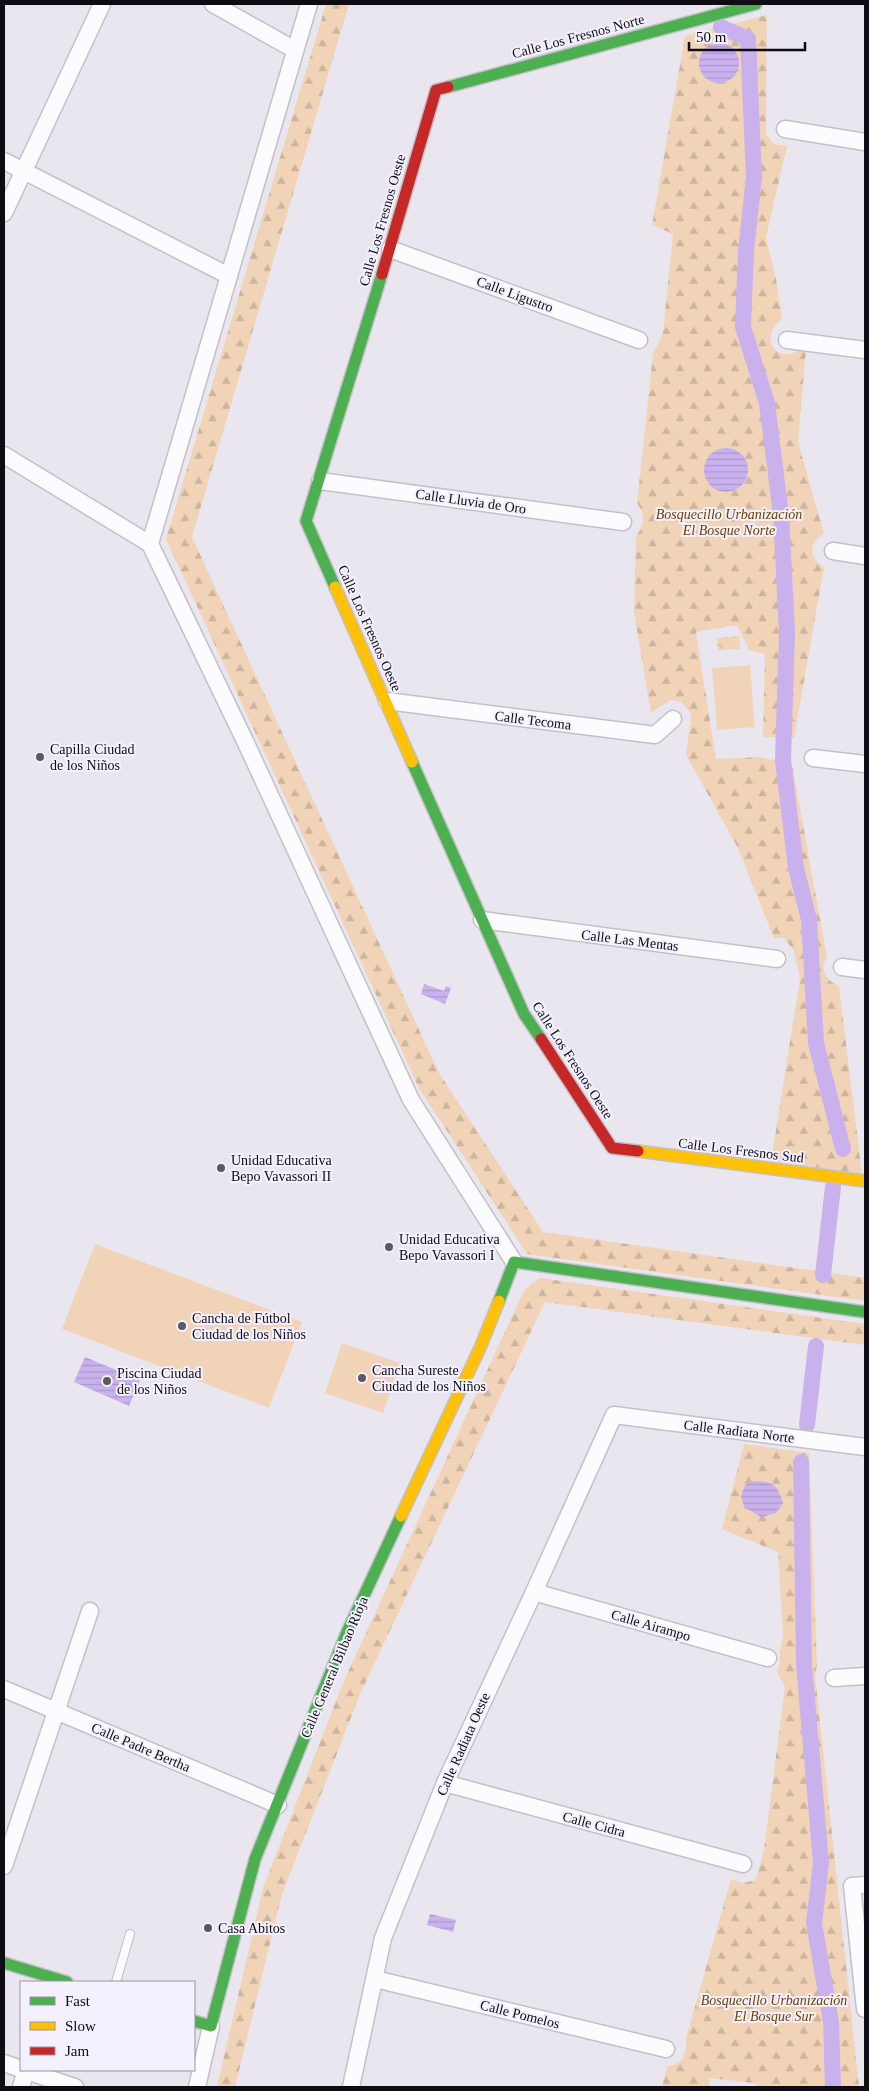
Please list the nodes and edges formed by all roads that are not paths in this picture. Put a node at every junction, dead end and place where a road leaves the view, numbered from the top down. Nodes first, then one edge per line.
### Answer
1 (102, 4) edge
2 (213, 4) edge
3 (309, 4) edge
4 (756, 4) edge
5 (295, 50) junction
6 (436, 90) joint
7 (785, 129) dead end
8 (865, 142) edge
9 (4, 161) edge
10 (23, 171) junction
11 (4, 213) edge
12 (390, 249) junction
13 (230, 276) junction
14 (639, 340) dead end
15 (787, 340) dead end
16 (865, 350) edge
17 (4, 455) edge
18 (320, 480) junction
19 (623, 522) dead end
20 (150, 544) junction
21 (833, 551) dead end
22 (865, 556) edge
23 (387, 701) junction
24 (673, 719) dead end
25 (813, 758) dead end
26 (865, 764) edge
27 (482, 920) junction
28 (777, 959) dead end
29 (842, 967) dead end
30 (865, 970) edge
31 (612, 1148) joint
32 (865, 1181) edge
33 (514, 1262) junction
34 (865, 1312) edge
35 (614, 1415) joint
36 (865, 1447) edge
37 (534, 1592) junction
38 (90, 1612) dead end
39 (768, 1658) dead end
40 (865, 1676) edge
41 (834, 1678) dead end
42 (4, 1689) edge
43 (57, 1712) junction
44 (444, 1783) junction
45 (278, 1805) junction
46 (742, 1864) dead end
47 (4, 1866) edge
48 (865, 1885) edge
49 (130, 1934) dead end
50 (4, 1963) edge
51 (375, 1979) junction
52 (64, 1981) edge
53 (116, 1981) edge
54 (865, 2009) edge
55 (195, 2020) edge
56 (211, 2026) junction
57 (666, 2049) dead end
58 (4, 2063) edge
59 (20, 2069) edge
60 (23, 2071) edge
61 (26, 2071) edge
62 (21, 2087) edge
63 (75, 2087) edge
64 (197, 2087) edge
65 (351, 2087) edge

1 - 10 street
2 - 5 street
3 - 5 street
4 - 6 street, Calle Los Fresnos Norte
5 - 13 street
6 - 12 street, Calle Los Fresnos Oeste
7 - 8 street
9 - 10 street
10 - 11 street
10 - 13 street
12 - 14 street, Calle Ligustro
12 - 18 street, Calle Los Fresnos Oeste
13 - 20 street
15 - 16 street
17 - 20 street
18 - 19 street, Calle Lluvia de Oro
18 - 23 street, Calle Los Fresnos Oeste
20 - 33 street
21 - 22 street
23 - 24 street, Calle Tecoma
23 - 27 street, Calle Los Fresnos Oeste
25 - 26 street
27 - 28 street, Calle Las Mentas
27 - 31 street, Calle Los Fresnos Oeste
29 - 30 street
31 - 32 street, Calle Los Fresnos Sud
33 - 34 street
33 - 45 street, Calle General Bilbao Rioja
35 - 36 street, Calle Radiata Norte
35 - 37 street, Calle Radiata Oeste
37 - 39 street, Calle Airampo
37 - 44 street, Calle Radiata Oeste
38 - 43 street
40 - 41 street
42 - 43 street, Calle Padre Bertha
43 - 45 street, Calle Padre Bertha
43 - 47 street
44 - 46 street, Calle Cidra
44 - 51 street, Calle Radiata Oeste
45 - 56 street, Calle General Bilbao Rioja
48 - 54 street
49 - 53 lane
50 - 52 street
51 - 57 street, Calle Pomelos
51 - 65 street, Calle Radiata Oeste
55 - 56 street
56 - 64 street, Calle General Bilbao Rioja
58 - 59 street
60 - 62 street
61 - 63 street

